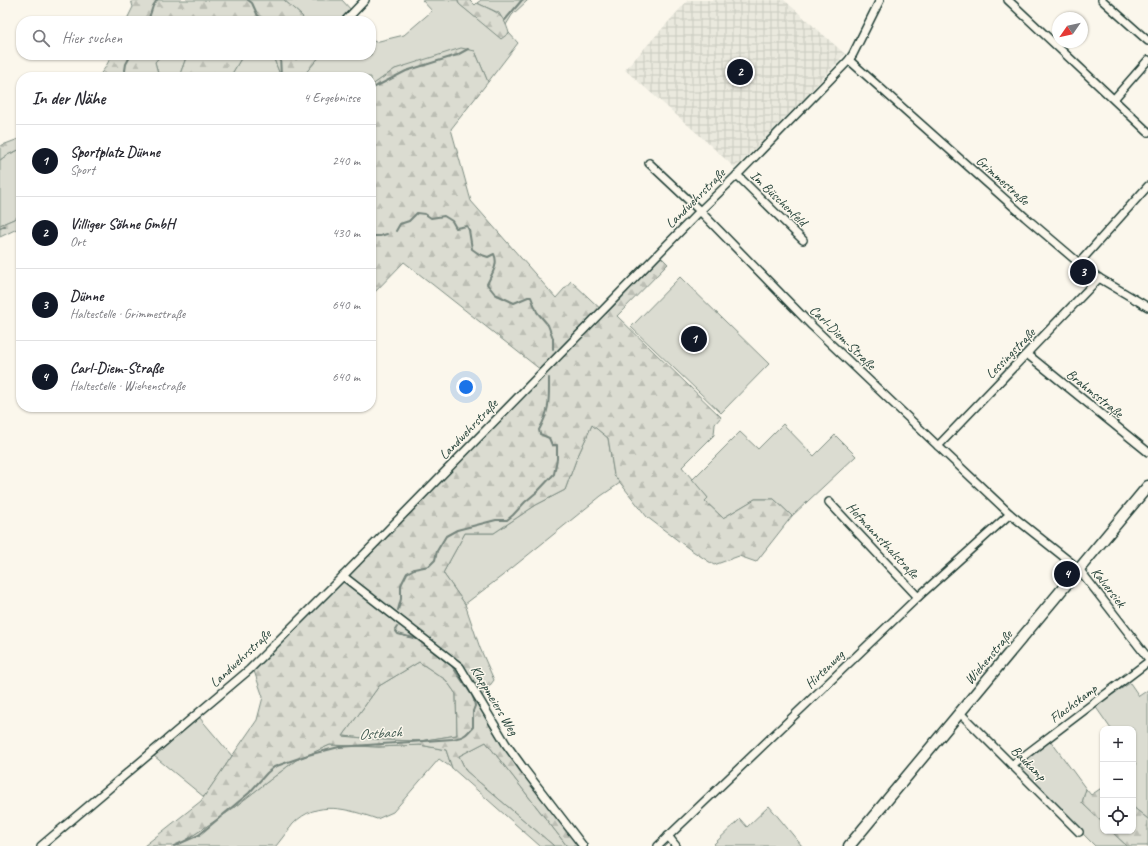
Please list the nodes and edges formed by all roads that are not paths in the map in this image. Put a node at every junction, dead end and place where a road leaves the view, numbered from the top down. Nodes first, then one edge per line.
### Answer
1 (365, 0) edge
2 (880, 0) edge
3 (1008, 0) edge
4 (1102, 0) edge
5 (350, 16) edge
6 (1148, 41) edge
7 (849, 60) junction
8 (1148, 60) edge
9 (1114, 99) junction
10 (1148, 132) edge
11 (649, 163) dead end
12 (737, 175) junction
13 (1148, 186) edge
14 (700, 211) junction
15 (803, 240) dead end
16 (1079, 263) junction
17 (1099, 278) junction
18 (1148, 307) edge
19 (1027, 354) junction
20 (938, 446) junction
21 (1148, 452) edge
22 (1148, 486) edge
23 (829, 502) dead end
24 (1010, 514) junction
25 (1079, 570) junction
26 (343, 576) junction
27 (918, 597) junction
28 (1148, 658) edge
29 (1148, 662) edge
30 (959, 712) junction
31 (1012, 765) junction
32 (1079, 832) dead end
33 (668, 836) junction
34 (41, 846) edge
35 (583, 846) edge
36 (658, 846) edge
37 (676, 846) edge
38 (849, 846) edge

1 - 5 street
2 - 7 street, Landwehrstraße
3 - 9 street
4 - 6 street
7 - 12 street, Landwehrstraße
7 - 16 street, Grimmestraße
8 - 9 street
9 - 10 street
11 - 14 street, Carl-Diem-Straße
12 - 14 street, Landwehrstraße
12 - 15 street, Im Büschenfeld
13 - 16 street
14 - 20 street, Carl-Diem-Straße
14 - 26 street, Landwehrstraße
16 - 17 street, Grimmestraße
17 - 18 street, Grimmestraße
17 - 19 street, Lessingstraße
19 - 20 street, Lessingstraße
19 - 21 street, Brahmsstraße
20 - 24 street, Carl-Diem-Straße
22 - 25 street, Wiehenstraße
23 - 27 street, Hofmannsthalstraße
24 - 25 street, Carl-Diem-Straße
24 - 27 street, Hirtenweg
25 - 28 street, Kalversiek
25 - 30 street, Wiehenstraße
26 - 34 street, Landwehrstraße
26 - 35 street, Klappmeiers Weg
27 - 33 street, Hirtenweg
29 - 31 street, Flachskamp
30 - 31 street, Baukamp
30 - 38 street, Wiehenstraße
31 - 32 street, Baukamp
33 - 36 street, Hirtenweg
33 - 37 street

